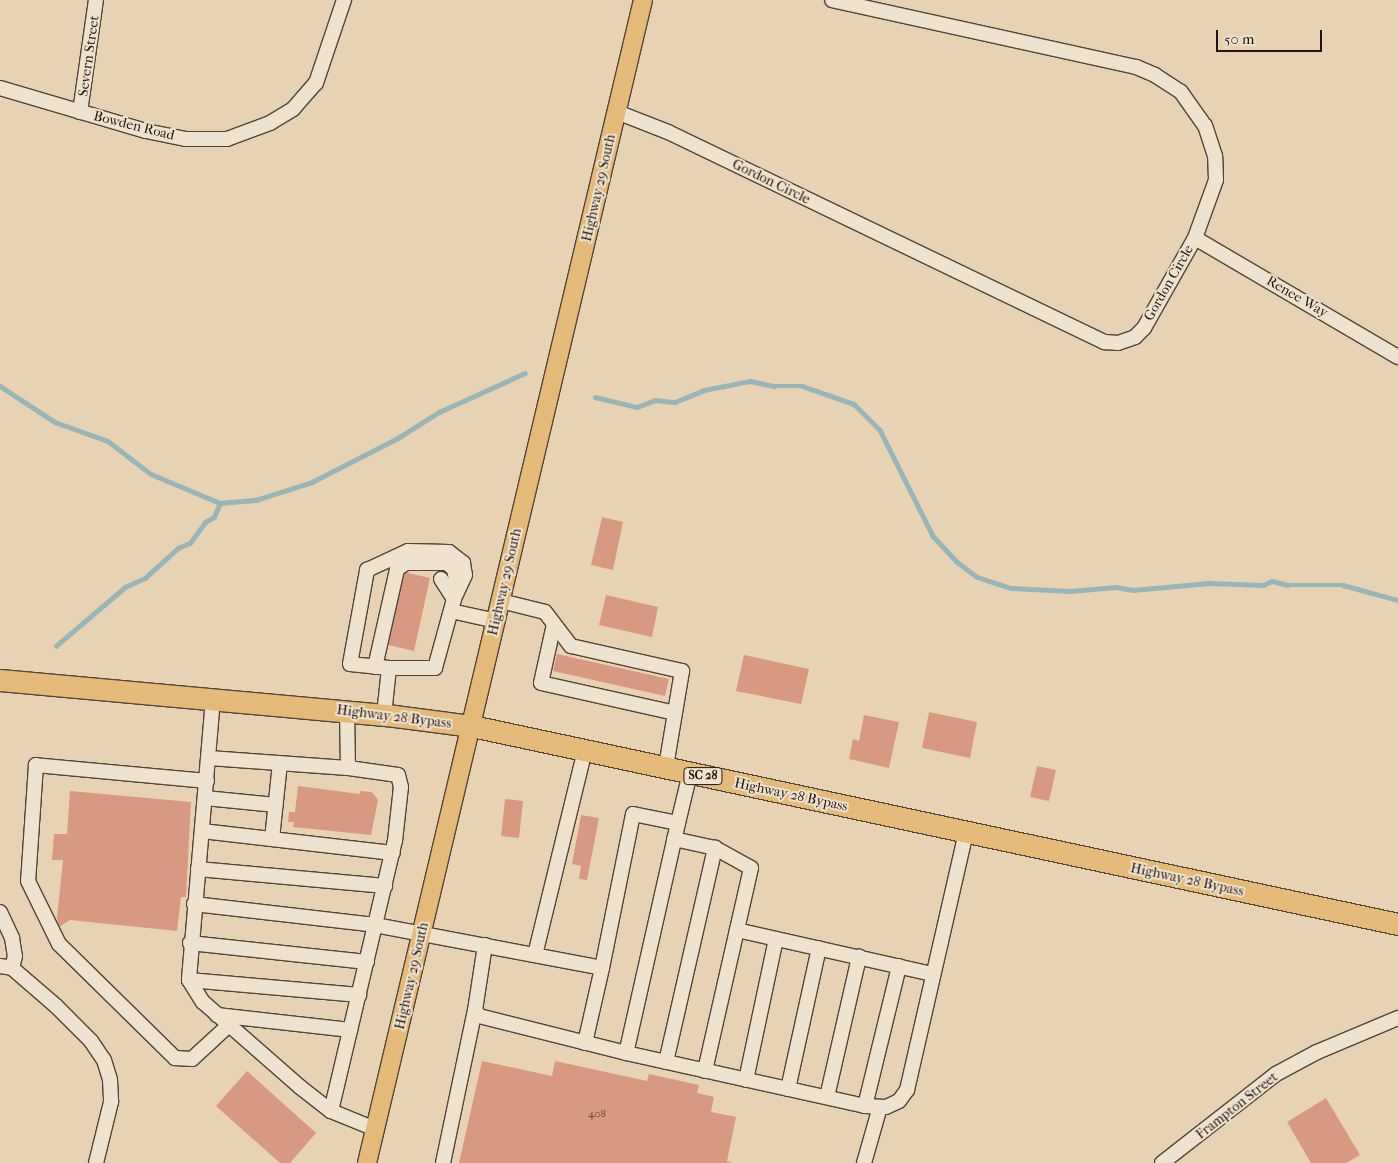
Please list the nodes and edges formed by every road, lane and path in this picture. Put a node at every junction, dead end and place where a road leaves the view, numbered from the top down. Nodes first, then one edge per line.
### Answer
1 (96, 0) edge
2 (344, 0) edge
3 (642, 0) edge
4 (832, 0) edge
5 (0, 88) edge
6 (80, 112) junction
7 (617, 112) junction
8 (1195, 238) junction
9 (1398, 357) edge
10 (501, 601) junction
11 (452, 605) junction
12 (496, 621) junction
13 (554, 624) junction
14 (382, 668) junction
15 (0, 680) edge
16 (213, 699) junction
17 (347, 712) junction
18 (675, 713) junction
19 (384, 715) junction
20 (472, 726) junction
21 (585, 750) junction
22 (209, 758) junction
23 (280, 763) junction
24 (666, 767) junction
25 (348, 768) junction
26 (690, 773) junction
27 (207, 781) junction
28 (205, 798) junction
29 (276, 805) junction
30 (678, 822) junction
31 (202, 831) junction
32 (966, 832) junction
33 (272, 839) junction
34 (674, 839) junction
35 (715, 848) junction
36 (392, 853) junction
37 (198, 869) junction
38 (384, 886) junction
39 (194, 904) junction
40 (0, 912) edge
41 (1398, 924) edge
42 (375, 925) junction
43 (737, 930) junction
44 (422, 933) junction
45 (776, 938) junction
46 (190, 943) junction
47 (485, 946) junction
48 (819, 948) junction
49 (536, 955) junction
50 (859, 957) junction
51 (367, 962) junction
52 (899, 966) junction
53 (6, 967) edge
54 (602, 968) junction
55 (933, 974) junction
56 (189, 980) junction
57 (359, 995) junction
58 (475, 1010) junction
59 (217, 1015) junction
60 (1398, 1018) edge
61 (229, 1025) junction
62 (350, 1030) junction
63 (585, 1043) junction
64 (626, 1053) junction
65 (666, 1062) junction
66 (705, 1071) junction
67 (746, 1080) junction
68 (788, 1089) junction
69 (827, 1098) junction
70 (865, 1106) junction
71 (880, 1107) junction
72 (331, 1111) junction
73 (375, 1129) junction
74 (96, 1163) edge
75 (367, 1163) edge
76 (443, 1163) edge
77 (864, 1163) edge
78 (1162, 1163) edge

1 - 6 street, Severn Street
2 - 6 street, Bowden Road
3 - 7 main road, Highway 29 South
4 - 8 street, Gordon Circle
5 - 6 street, Bowden Road
7 - 8 street, Gordon Circle
7 - 10 main road, Highway 29 South
8 - 9 street, Renee Way
10 - 12 main road, Highway 29 South
10 - 13 street
11 - 12 street
11 - 14 street
11 - 14 street
11 - 14 street
12 - 20 main road, Highway 29 South
13 - 18 street
13 - 18 street
14 - 19 street
15 - 16 highway, Highway 28 Bypass / SC 28
16 - 17 highway, Highway 28 Bypass / SC 28
16 - 22 street
17 - 19 highway, Highway 28 Bypass / SC 28
17 - 25 street
18 - 24 street
19 - 20 highway, Highway 28 Bypass / SC 28
20 - 21 highway, Highway 28 Bypass / SC 28
20 - 44 main road, Highway 29 South
21 - 24 highway, Highway 28 Bypass / SC 28
21 - 49 street
22 - 23 street
22 - 27 street
23 - 25 street
23 - 29 street
24 - 26 highway, Highway 28 Bypass / SC 28
25 - 36 street
26 - 30 street
26 - 32 highway, Highway 28 Bypass / SC 28
27 - 28 street
27 - 61 street
28 - 29 street
28 - 31 street
29 - 33 street
30 - 34 street
30 - 54 street
31 - 33 street
31 - 37 street
32 - 41 highway, Highway 28 Bypass / SC 28
32 - 55 street
33 - 36 street
34 - 35 street
34 - 64 street
35 - 43 street
35 - 65 street
36 - 38 street
37 - 38 street
37 - 39 street
38 - 42 street
39 - 42 street
39 - 46 street
40 - 53 street
42 - 44 street
42 - 51 street
43 - 45 street
43 - 66 street
44 - 47 street
44 - 73 main road, Highway 29 South
45 - 48 street
45 - 67 street
46 - 51 street
46 - 56 street
47 - 49 street
47 - 58 street
48 - 50 street
48 - 68 street
49 - 54 street
50 - 52 street
50 - 69 street
51 - 57 street
52 - 55 street
52 - 70 street
53 - 74 street
54 - 63 street
55 - 71 street
56 - 57 street
56 - 59 street
57 - 62 street
58 - 63 street
58 - 76 street
59 - 61 street
59 - 62 street
60 - 78 street, Frampton Street
61 - 72 street
62 - 72 street
63 - 64 street
64 - 65 street
65 - 66 street
66 - 67 street
67 - 68 street
68 - 69 street
69 - 70 street
70 - 71 street
71 - 77 street
72 - 73 street
73 - 75 main road, Highway 29 South

